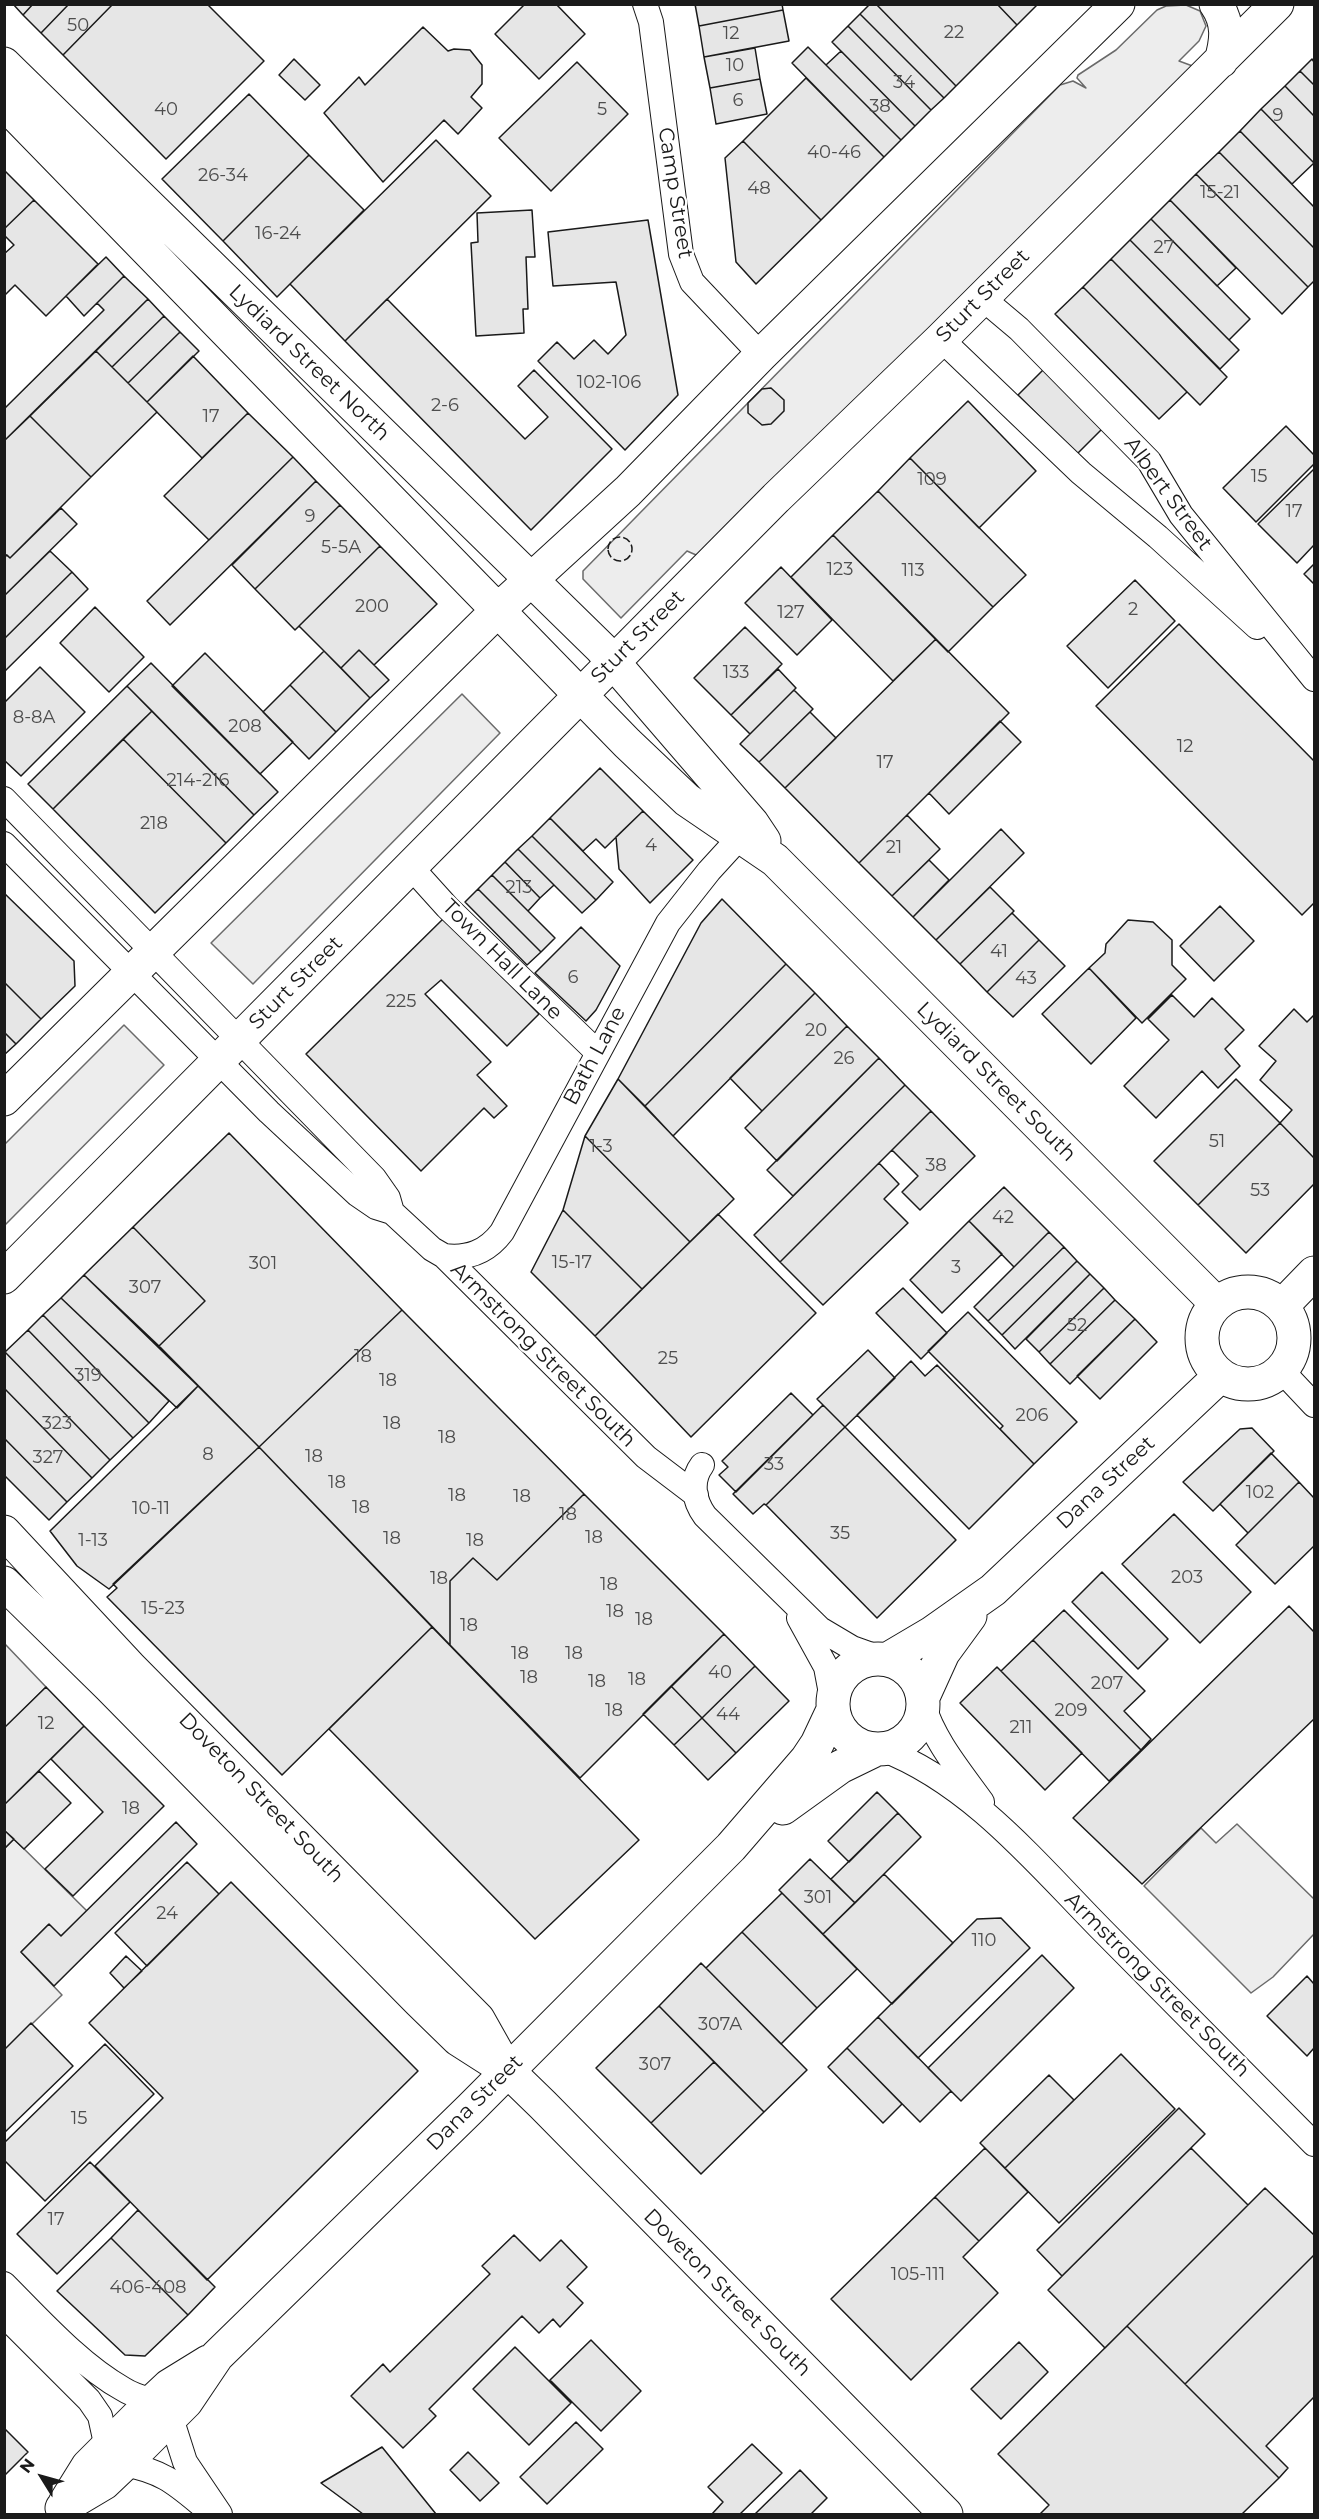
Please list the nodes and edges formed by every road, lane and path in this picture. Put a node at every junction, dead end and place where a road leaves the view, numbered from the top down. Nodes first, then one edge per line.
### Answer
1 (645, 4) edge
2 (1118, 4) edge
3 (1216, 4) edge
4 (1277, 4) edge
5 (1221, 61) junction
6 (4, 64) edge
7 (4, 103) edge
8 (981, 297) junction
9 (941, 339) junction
10 (761, 355) junction
11 (532, 578) junction
12 (497, 611) junction
13 (614, 662) junction
14 (579, 696) junction
15 (4, 799) edge
16 (747, 830) junction
17 (4, 844) edge
18 (410, 866) junction
19 (143, 962) junction
20 (229, 1050) junction
21 (597, 1052) junction
22 (4, 1099) edge
23 (444, 1256) junction
24 (1314, 1273) edge
25 (4, 1277) edge
26 (1217, 1304) junction
27 (1282, 1306) junction
28 (1282, 1371) junction
29 (1220, 1376) junction
30 (1314, 1405) edge
31 (702, 1465) dead end
32 (700, 1505) junction
33 (4, 1532) edge
34 (4, 1583) edge
35 (993, 1590) junction
36 (783, 1594) junction
37 (884, 1659) junction
38 (923, 1700) junction
39 (833, 1707) junction
40 (879, 1749) junction
41 (999, 1826) junction
42 (730, 1847) junction
43 (508, 2071) junction
44 (1314, 2144) edge
45 (4, 2284) edge
46 (4, 2314) edge
47 (162, 2409) junction
48 (115, 2456) junction
49 (58, 2511) edge
50 (213, 2514) edge
51 (220, 2514) edge
52 (946, 2514) edge

1 - 10 street, Camp Street
2 - 10 main road
3 - 5 main road
4 - 5 main road, Sturt Street
5 - 8 main road, Sturt Street
6 - 11 main road, Lydiard Street North
7 - 12 main road, Lydiard Street North
8 - 9 main road, Sturt Street
8 - 9 street, Albert Street
9 - 13 main road, Sturt Street
10 - 11 main road
11 - 12 main road
11 - 13 main road, Lydiard Street North
12 - 14 main road, Lydiard Street North
12 - 19 main road
13 - 14 main road, Sturt Street
13 - 16 main road, Lydiard Street South
14 - 16 main road, Lydiard Street South
14 - 18 main road, Sturt Street
15 - 19 street
16 - 21 street, Bath Lane
16 - 26 main road, Lydiard Street South
17 - 19 street
18 - 20 main road, Sturt Street
18 - 21 street, Town Hall Lane
19 - 20 street, Armstrong Street South
19 - 22 main road
20 - 23 street, Armstrong Street South
20 - 25 main road, Sturt Street
21 - 23 street, Bath Lane
23 - 32 street, Armstrong Street South
24 - 27 main road
26 - 27 main road
26 - 29 main road
27 - 28 main road
28 - 29 main road
28 - 30 street
29 - 35 main road, Dana Street
31 - 32 street
32 - 36 street, Armstrong Street South
33 - 43 main road, Doveton Street South
34 - 43 main road, Doveton Street South
35 - 37 main road, Dana Street
35 - 38 main road, Dana Street
36 - 37 street, Armstrong Street South
36 - 39 street, Armstrong Street South
37 - 38 main road
37 - 39 main road
38 - 40 main road
38 - 41 street, Armstrong Street South
39 - 40 main road
39 - 42 main road, Dana Street
40 - 41 street, Armstrong Street South
40 - 42 main road, Dana Street
41 - 44 street, Armstrong Street South
42 - 43 main road, Dana Street
43 - 47 main road, Dana Street
43 - 52 main road, Doveton Street South
45 - 47 street
46 - 48 street
47 - 48 main road, Dana Street
47 - 51 street
48 - 49 main road, Dana Street
48 - 50 street

